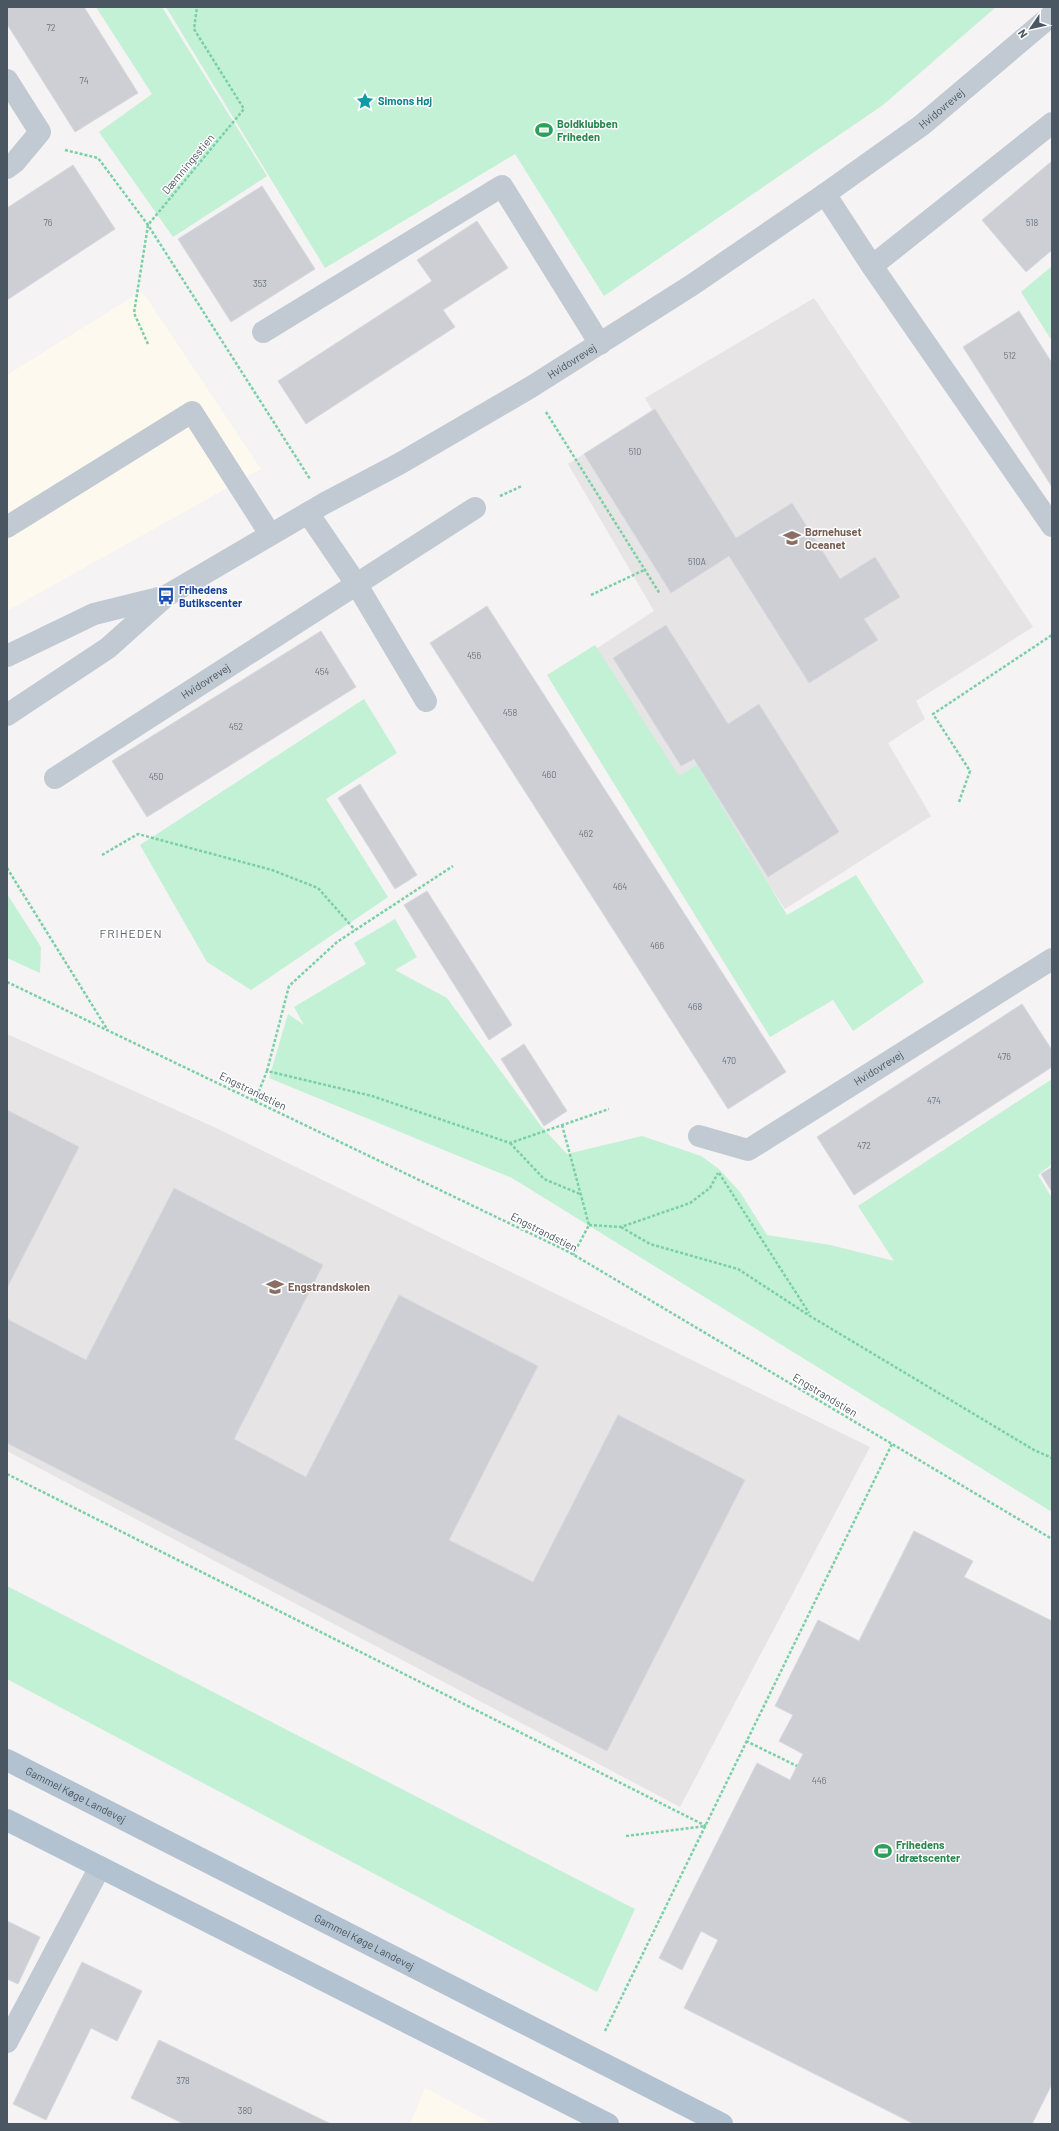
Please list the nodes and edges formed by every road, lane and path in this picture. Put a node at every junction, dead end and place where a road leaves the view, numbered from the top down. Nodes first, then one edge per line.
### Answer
1 (197, 7) edge
2 (1052, 15) edge
3 (7, 80) edge
4 (1052, 123) edge
5 (40, 132) junction
6 (7, 168) edge
7 (825, 194) junction
8 (148, 226) junction
9 (872, 266) junction
10 (264, 332) dead end
11 (148, 344) dead end
12 (600, 344) junction
13 (531, 388) junction
14 (317, 508) junction
15 (475, 508) dead end
16 (1052, 526) edge
17 (7, 527) edge
18 (270, 534) junction
19 (644, 570) junction
20 (357, 585) junction
21 (660, 594) dead end
22 (591, 595) dead end
23 (166, 596) junction
24 (1052, 635) edge
25 (7, 656) edge
26 (426, 701) dead end
27 (7, 715) edge
28 (55, 778) dead end
29 (959, 802) dead end
30 (102, 855) dead end
31 (453, 866) dead end
32 (7, 868) edge
33 (355, 930) junction
34 (1052, 959) edge
35 (7, 982) edge
36 (107, 1030) junction
37 (267, 1071) junction
38 (255, 1101) junction
39 (609, 1109) dead end
40 (562, 1125) junction
41 (699, 1136) dead end
42 (510, 1143) junction
43 (733, 1146) junction
44 (718, 1172) junction
45 (580, 1194) junction
46 (589, 1225) junction
47 (621, 1228) junction
48 (574, 1255) junction
49 (810, 1316) junction
50 (892, 1444) junction
51 (1052, 1458) edge
52 (7, 1474) edge
53 (1052, 1539) edge
54 (746, 1741) junction
55 (7, 1760) edge
56 (797, 1766) dead end
57 (7, 1820) edge
58 (706, 1826) junction
59 (626, 1836) dead end
60 (100, 1867) junction
61 (7, 2042) edge
62 (592, 2058) junction
63 (608, 2124) edge
64 (722, 2124) edge

1 - 8 path, Dæmningsstien
2 - 7 street, Hvidovrevej
3 - 5 street
4 - 9 street
5 - 6 street
5 - 8 path
7 - 9 street
7 - 12 street, Hvidovrevej
8 - 11 path
8 - 14 path
9 - 16 street
10 - 12 street
12 - 13 street, Hvidovrevej
13 - 14 street, Hvidovrevej
13 - 19 path
14 - 18 street, Hvidovrevej
14 - 20 street
15 - 20 street, Hvidovrevej
17 - 18 street
18 - 23 street, Hvidovrevej
19 - 21 path
19 - 22 path
20 - 26 street
20 - 28 street, Hvidovrevej
23 - 25 street, Hvidovrevej
23 - 27 street, Hvidovrevej
24 - 29 path
30 - 33 path
31 - 33 path
32 - 36 path
33 - 37 path
34 - 43 street, Hvidovrevej
35 - 36 path, Engstrandstien
36 - 38 path, Engstrandstien
37 - 38 path
37 - 42 path
38 - 48 path, Engstrandstien
39 - 40 path
40 - 42 path
40 - 45 path
41 - 43 street, Hvidovrevej
42 - 45 path
43 - 44 path
44 - 47 path
44 - 49 path
45 - 46 path
46 - 47 path
46 - 48 path
47 - 49 path
48 - 50 path, Engstrandstien
49 - 51 path
50 - 53 path, Engstrandstien
50 - 54 path
52 - 58 path
54 - 56 path
54 - 58 path
55 - 62 main road, Gammel Køge Landevej
57 - 60 main road
58 - 59 path
58 - 62 path
60 - 61 street
60 - 63 main road
62 - 64 main road, Gammel Køge Landevej

